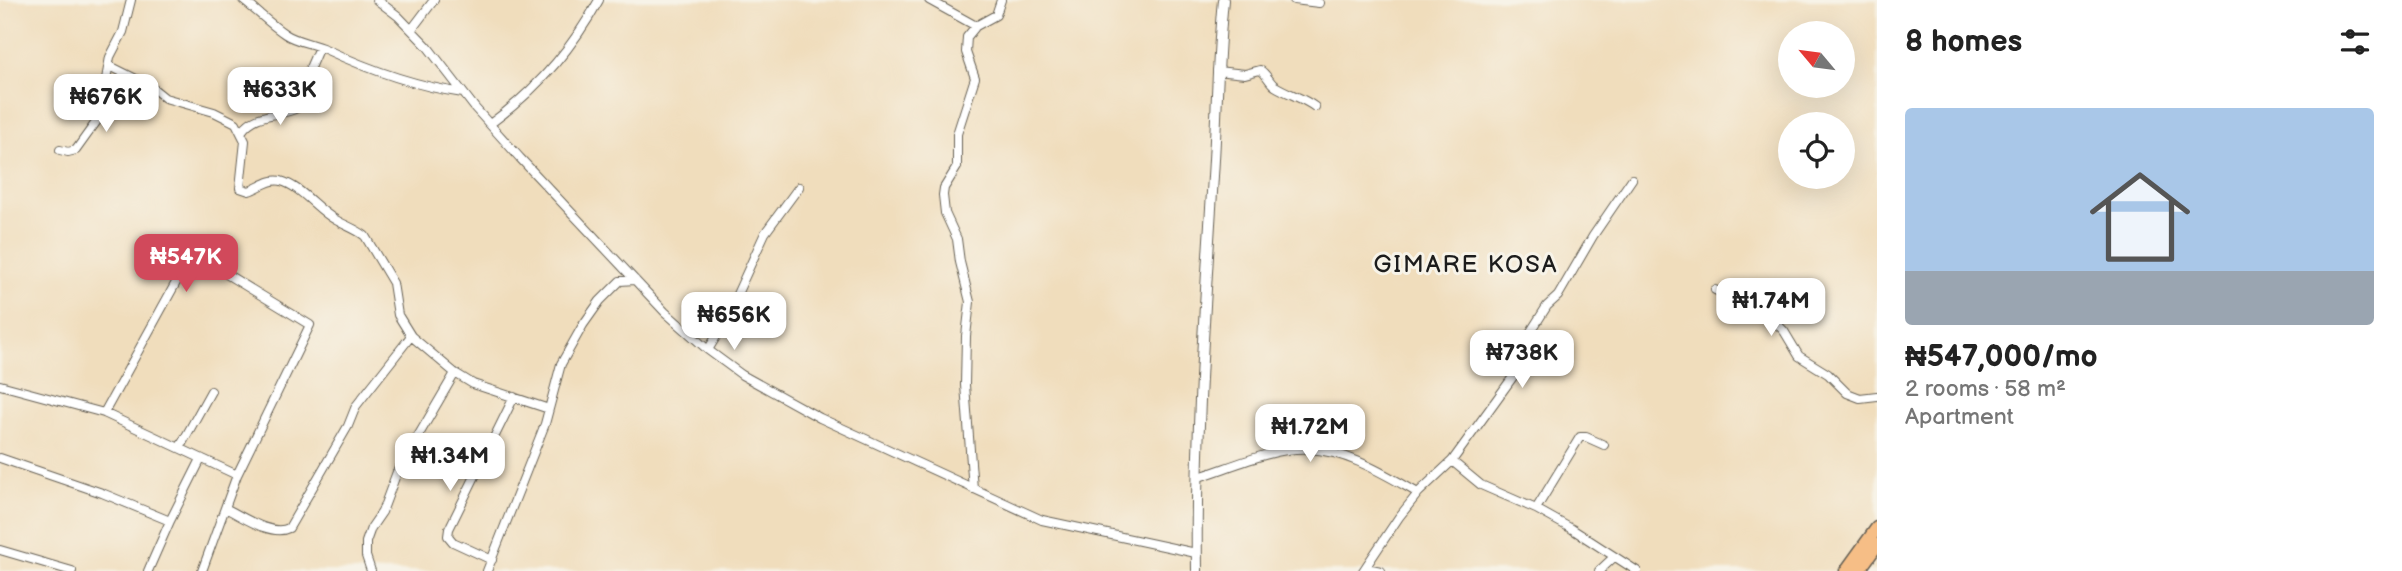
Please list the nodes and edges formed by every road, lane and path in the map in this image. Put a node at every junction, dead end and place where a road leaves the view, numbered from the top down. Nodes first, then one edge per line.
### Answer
1 (131, 0) edge
2 (243, 0) edge
3 (377, 0) edge
4 (434, 0) edge
5 (599, 0) edge
6 (929, 0) edge
7 (1000, 0) edge
8 (1223, 0) edge
9 (1294, 0) edge
10 (1319, 3) dead end
11 (976, 26) junction
12 (412, 29) junction
13 (319, 47) junction
14 (110, 66) junction
15 (1217, 71) junction
16 (463, 93) junction
17 (1315, 107) dead end
18 (490, 124) junction
19 (242, 127) junction
20 (60, 150) dead end
21 (1632, 179) dead end
22 (799, 187) dead end
23 (624, 267) junction
24 (635, 279) junction
25 (621, 281) junction
26 (1716, 290) dead end
27 (411, 336) junction
28 (708, 350) junction
29 (455, 373) junction
30 (0, 385) edge
31 (211, 391) dead end
32 (1877, 396) edge
33 (514, 397) junction
34 (549, 409) junction
35 (104, 413) junction
36 (1604, 445) dead end
37 (180, 447) junction
38 (0, 458) edge
39 (201, 459) junction
40 (1452, 461) junction
41 (237, 475) junction
42 (1199, 477) junction
43 (973, 489) junction
44 (1418, 493) junction
45 (225, 508) junction
46 (1536, 509) junction
47 (170, 520) junction
48 (1877, 528) edge
49 (1877, 545) edge
50 (0, 550) edge
51 (1196, 553) junction
52 (1614, 557) junction
53 (492, 560) junction
54 (1364, 570) edge
55 (72, 571) edge
56 (148, 571) edge
57 (202, 571) edge
58 (371, 571) edge
59 (487, 571) edge
60 (1197, 571) edge
61 (1381, 571) edge
62 (1599, 571) edge
63 (1637, 571) edge
64 (1846, 571) edge
65 (1858, 571) edge

1 - 14 street
2 - 13 street
3 - 12 street
4 - 12 street
5 - 18 street
6 - 11 street
7 - 11 street
8 - 15 street
9 - 10 street
11 - 43 street
12 - 16 street
13 - 16 street
13 - 19 street
14 - 19 street
14 - 20 street
15 - 17 street
15 - 42 street
16 - 18 street
18 - 23 street
19 - 27 street
21 - 40 street
22 - 28 street
23 - 24 street
23 - 25 street
24 - 25 street
24 - 28 street
25 - 34 street
26 - 32 street
27 - 29 street
27 - 45 street
28 - 43 street
29 - 33 street
29 - 58 street
30 - 35 street
31 - 37 street
33 - 34 street
33 - 53 street
34 - 53 street
35 - 37 street
35 - 41 street
36 - 46 street
37 - 39 street
38 - 47 street
39 - 41 street
39 - 47 street
40 - 44 street
40 - 46 street
41 - 45 street
42 - 44 street
42 - 51 street
43 - 51 street
44 - 54 street
45 - 57 street
46 - 52 street
47 - 56 street
48 - 64 highway
49 - 65 highway
50 - 55 street
51 - 60 street
52 - 62 street
52 - 63 street
53 - 59 street
54 - 61 street

